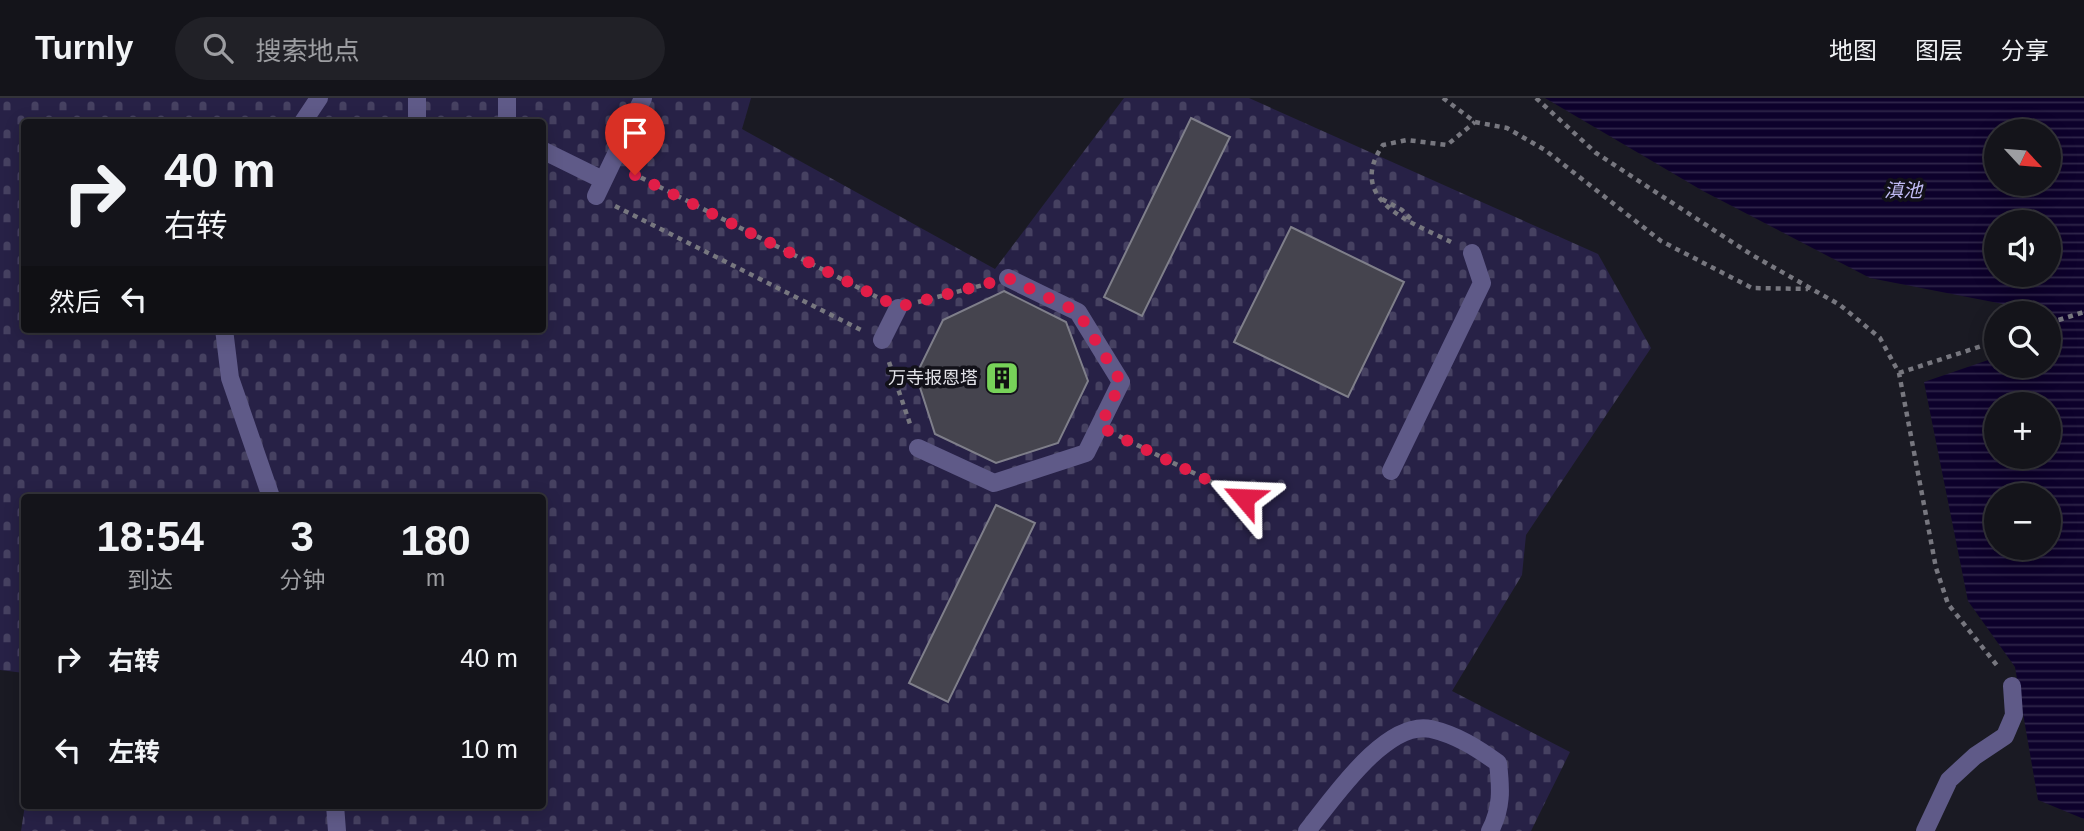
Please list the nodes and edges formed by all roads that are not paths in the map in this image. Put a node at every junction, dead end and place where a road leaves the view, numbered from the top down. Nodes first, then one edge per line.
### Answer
1 (319, 98) edge
2 (417, 98) edge
3 (507, 98) edge
4 (643, 98) edge
5 (305, 119) edge
6 (417, 119) edge
7 (507, 119) edge
8 (546, 153) edge
9 (1472, 253) road end
10 (1008, 278) road end
11 (898, 307) road end
12 (225, 333) edge
13 (882, 340) road end
14 (918, 448) road end
15 (1391, 471) dead end
16 (270, 494) edge
17 (2012, 686) road end
18 (335, 809) edge
19 (1926, 826) edge
20 (337, 831) edge
21 (1307, 831) edge
22 (1490, 831) edge

1 - 5 street
2 - 6 street
3 - 7 street
4 - 8 street
9 - 15 street
10 - 14 street
11 - 13 street
12 - 16 street
17 - 19 street
18 - 20 street
21 - 22 street

